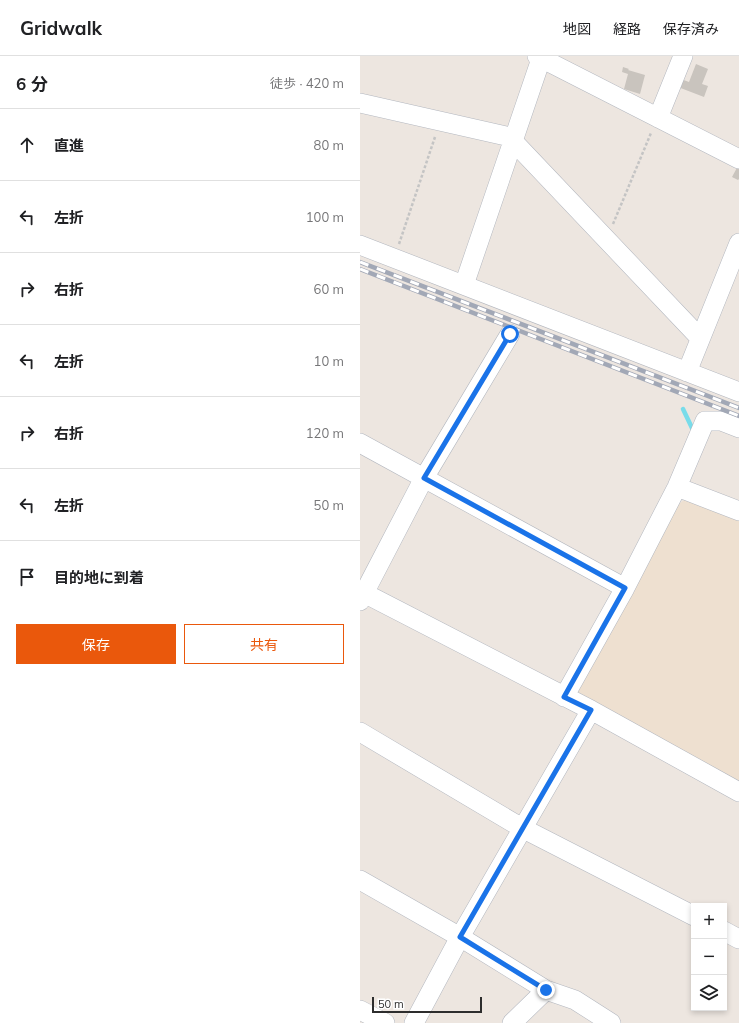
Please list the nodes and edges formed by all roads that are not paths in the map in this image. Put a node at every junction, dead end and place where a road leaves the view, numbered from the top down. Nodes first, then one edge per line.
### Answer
1 (683, 56) edge
2 (540, 57) edge
3 (360, 103) edge
4 (658, 118) junction
5 (513, 141) junction
6 (739, 159) edge
7 (739, 243) edge
8 (360, 245) edge
9 (464, 285) junction
10 (510, 334) dead end
11 (700, 338) junction
12 (686, 372) junction
13 (739, 392) edge
14 (739, 428) edge
15 (360, 443) edge
16 (424, 478) junction
17 (677, 487) junction
18 (739, 511) edge
19 (625, 588) junction
20 (361, 595) edge
21 (564, 697) junction
22 (591, 710) junction
23 (360, 732) edge
24 (739, 792) edge
25 (522, 828) junction
26 (360, 880) edge
27 (691, 914) edge
28 (727, 933) edge
29 (460, 937) junction
30 (739, 939) edge
31 (546, 990) junction
32 (360, 1010) edge
33 (385, 1023) edge
34 (414, 1023) edge
35 (512, 1023) edge
36 (610, 1023) edge

1 - 4 street
2 - 4 street
2 - 5 street
3 - 5 street
4 - 6 street
5 - 9 street
5 - 11 street
7 - 11 street
8 - 9 street
9 - 12 street
10 - 16 street
11 - 12 street
12 - 13 street
14 - 17 street
15 - 16 street
16 - 19 street
16 - 20 street
17 - 18 street
17 - 19 street
19 - 21 street
20 - 21 street
21 - 22 street
22 - 24 street
22 - 25 street
23 - 25 street
25 - 27 street
25 - 29 street
26 - 29 street
28 - 30 street
29 - 31 street
29 - 34 street
31 - 35 street
31 - 36 street
32 - 33 street

